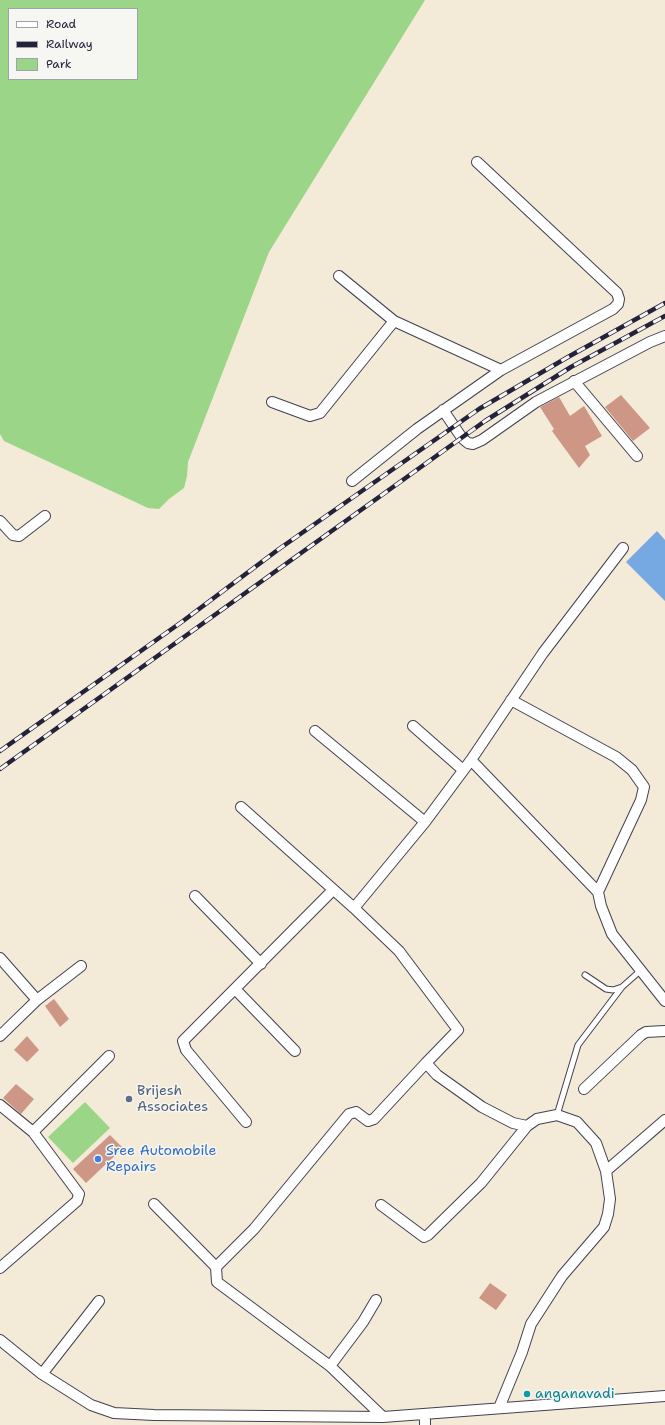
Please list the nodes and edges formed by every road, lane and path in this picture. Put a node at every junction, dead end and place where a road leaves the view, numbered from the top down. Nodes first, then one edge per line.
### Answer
1 (476, 162) dead end
2 (339, 276) dead end
3 (394, 321) junction
4 (665, 336) edge
5 (501, 370) junction
6 (574, 381) junction
7 (272, 402) dead end
8 (443, 410) junction
9 (637, 456) dead end
10 (352, 481) dead end
11 (45, 516) dead end
12 (0, 521) edge
13 (623, 548) dead end
14 (511, 700) junction
15 (412, 726) dead end
16 (315, 731) dead end
17 (471, 760) junction
18 (463, 770) junction
19 (241, 807) dead end
20 (425, 822) junction
21 (332, 891) junction
22 (598, 892) junction
23 (195, 896) dead end
24 (354, 908) junction
25 (0, 958) edge
26 (261, 964) junction
27 (81, 966) dead end
28 (640, 970) junction
29 (585, 974) dead end
30 (622, 987) junction
31 (235, 989) junction
32 (37, 1000) junction
33 (665, 1001) edge
34 (665, 1031) edge
35 (0, 1036) edge
36 (295, 1051) dead end
37 (109, 1056) dead end
38 (426, 1064) junction
39 (584, 1089) dead end
40 (0, 1105) edge
41 (557, 1115) junction
42 (665, 1120) edge
43 (246, 1122) dead end
44 (527, 1126) junction
45 (32, 1132) junction
46 (606, 1171) junction
47 (154, 1204) dead end
48 (381, 1205) dead end
49 (216, 1267) junction
50 (0, 1268) edge
51 (376, 1300) dead end
52 (99, 1301) dead end
53 (3, 1343) edge
54 (0, 1355) edge
55 (330, 1366) junction
56 (42, 1374) junction
57 (665, 1396) edge
58 (499, 1408) junction
59 (314, 1416) junction
60 (383, 1417) junction
61 (196, 1420) edge
62 (425, 1420) edge
63 (307, 1425) edge

1 - 5 street
2 - 3 street
3 - 5 street
3 - 7 street
4 - 6 street
5 - 8 street
6 - 8 street
6 - 9 street
8 - 10 street
11 - 12 street
13 - 14 street
14 - 17 street
14 - 22 street
15 - 18 street
16 - 20 street
17 - 18 street
17 - 22 street
18 - 20 street
19 - 21 street
20 - 24 street
21 - 24 street
21 - 26 street
22 - 28 street
23 - 26 street
24 - 38 street
25 - 32 street
26 - 31 street
27 - 32 street
28 - 30 lane
28 - 33 street
29 - 30 lane
30 - 41 lane
31 - 36 street
31 - 43 street
32 - 35 street
34 - 39 street
37 - 45 street
38 - 44 street
38 - 49 street
40 - 45 street
41 - 44 street
41 - 46 street
42 - 46 street
44 - 48 street
45 - 50 street
46 - 58 street
47 - 49 street
49 - 55 street
51 - 55 street
52 - 56 street
53 - 54 street
53 - 56 street
55 - 60 street
56 - 61 street
57 - 58 street
58 - 62 street
59 - 60 street
59 - 61 street
59 - 63 street
60 - 62 street

